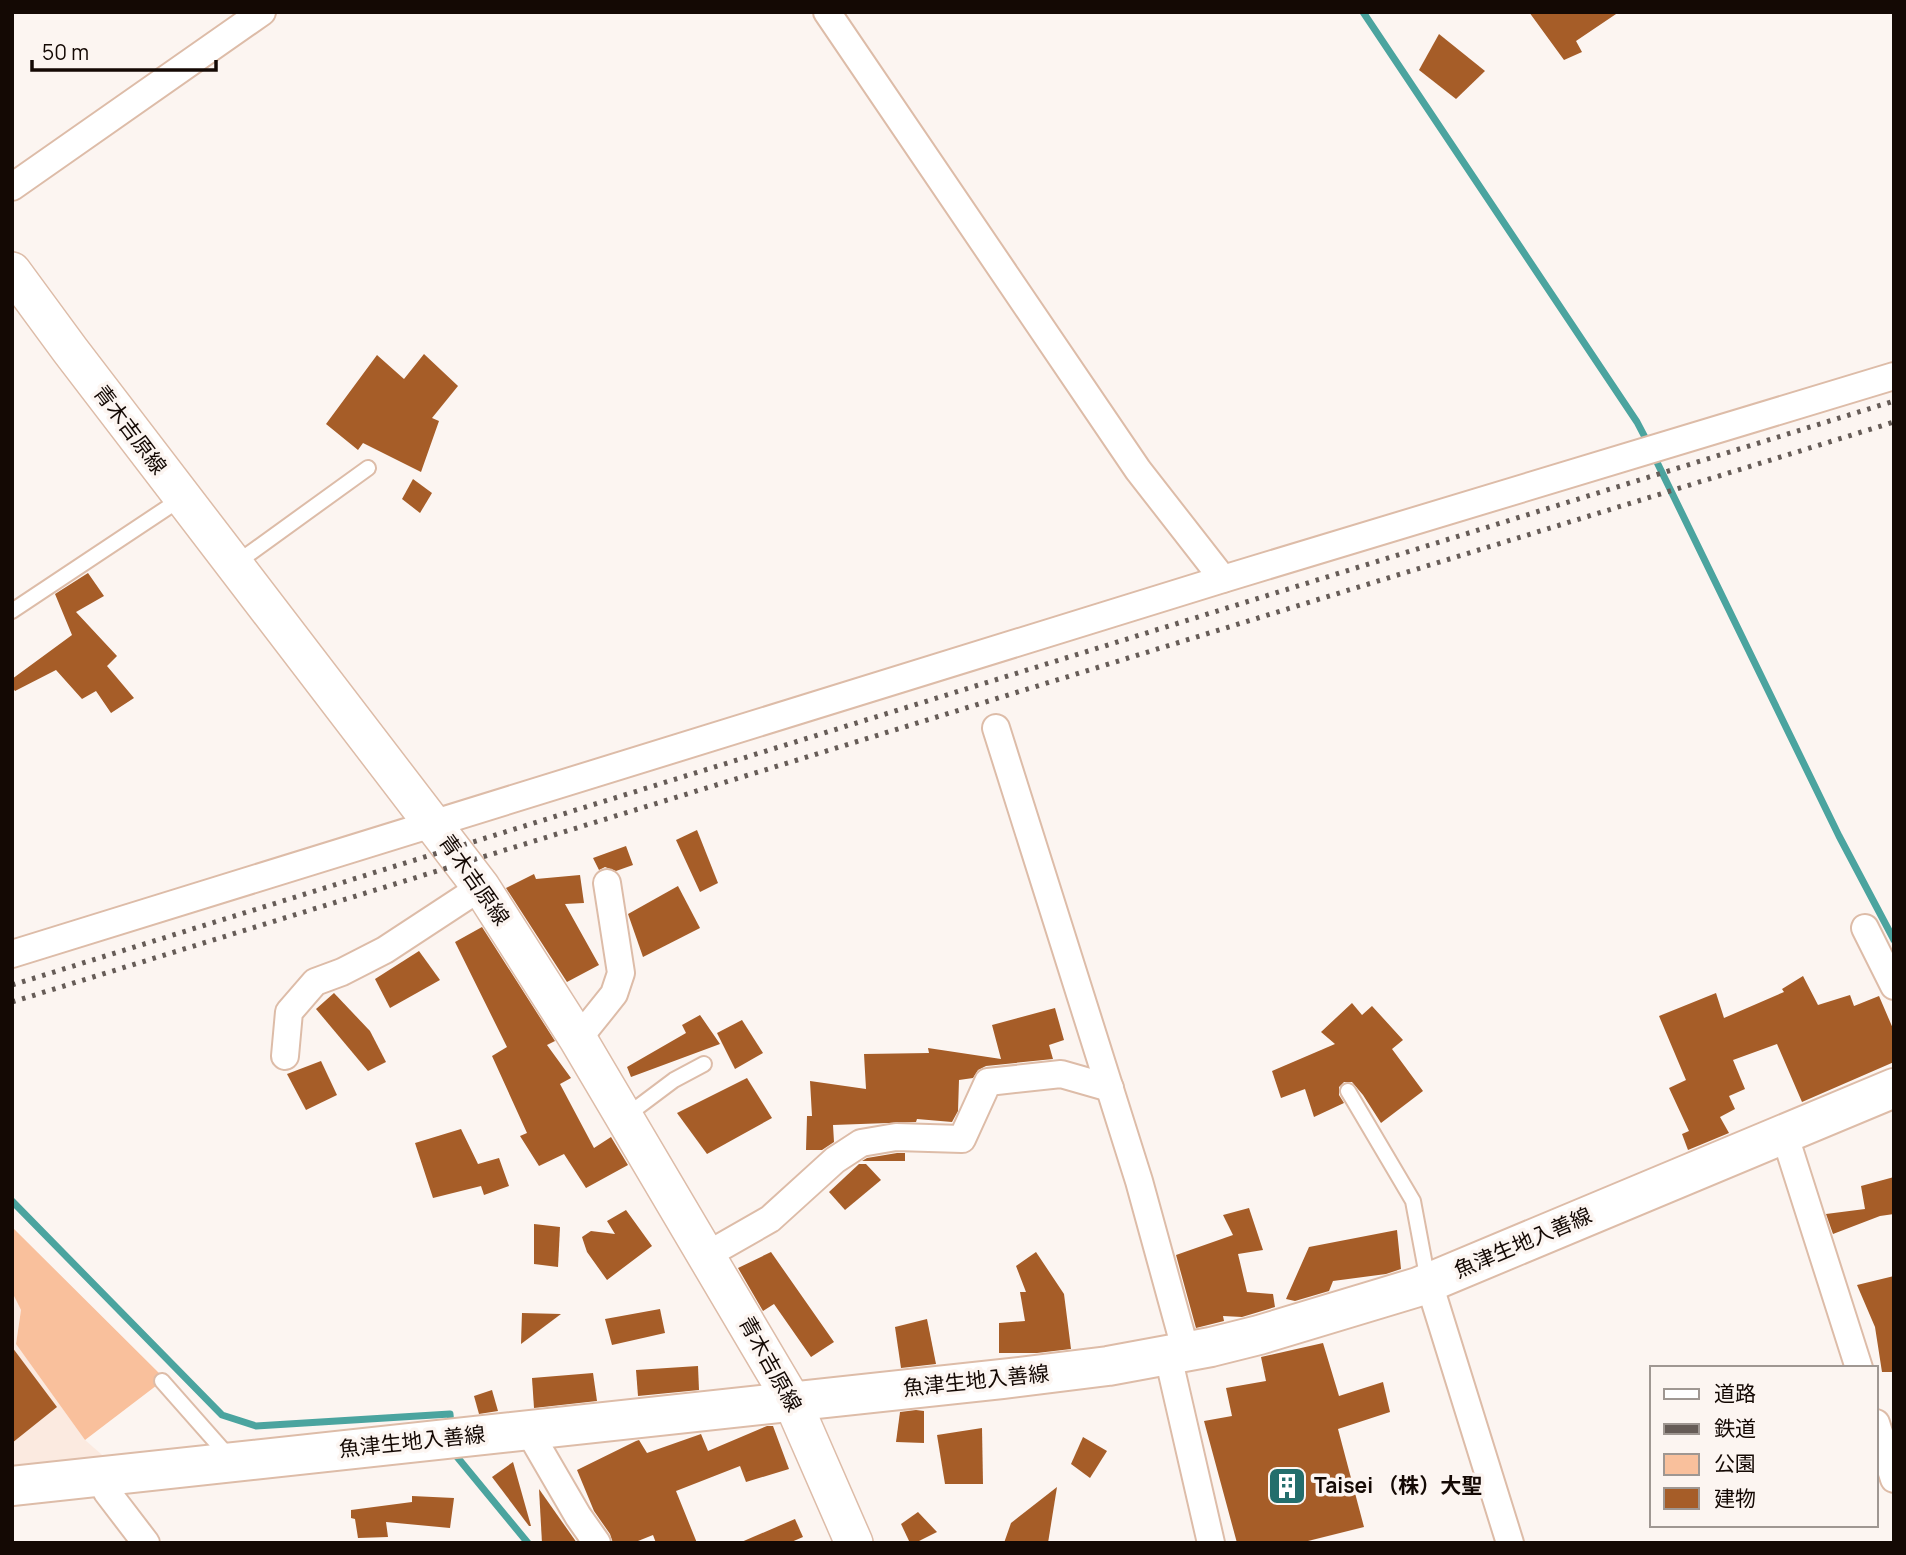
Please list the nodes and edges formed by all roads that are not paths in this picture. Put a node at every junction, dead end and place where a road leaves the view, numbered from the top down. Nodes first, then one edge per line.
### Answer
1 (262, 12) edge
2 (827, 12) edge
3 (12, 187) edge
4 (12, 271) edge
5 (1894, 376) edge
6 (368, 468) dead end
7 (182, 498) junction
8 (234, 565) junction
9 (1223, 579) junction
10 (12, 611) edge
11 (996, 728) dead end
12 (434, 823) junction
13 (607, 883) dead end
14 (481, 887) junction
15 (1865, 928) dead end
16 (12, 954) edge
17 (1894, 986) edge
18 (578, 1039) junction
19 (285, 1056) dead end
20 (704, 1063) dead end
21 (1110, 1088) junction
22 (1894, 1088) edge
23 (1349, 1091) dead end
24 (625, 1117) junction
25 (1784, 1133) junction
26 (707, 1255) junction
27 (1429, 1283) junction
28 (1177, 1354) junction
29 (1858, 1366) edge
30 (162, 1381) dead end
31 (792, 1401) junction
32 (1878, 1429) edge
33 (528, 1430) junction
34 (233, 1462) junction
35 (99, 1477) junction
36 (1894, 1479) edge
37 (12, 1486) edge
38 (146, 1543) edge
39 (597, 1543) edge
40 (854, 1543) edge
41 (1211, 1543) edge
42 (1510, 1543) edge

1 - 3 street
2 - 9 street
4 - 7 main road, 青木吉原線
5 - 9 street
6 - 8 lane
7 - 8 main road, 青木吉原線
7 - 10 lane
8 - 12 main road, 青木吉原線
9 - 12 street
11 - 21 street
12 - 14 main road, 青木吉原線
12 - 16 street
13 - 18 street
14 - 18 main road, 青木吉原線
14 - 19 street
15 - 17 street
18 - 24 main road, 青木吉原線
20 - 24 lane
21 - 26 street
21 - 28 street
22 - 25 main road, 魚津生地入善線
23 - 27 lane
24 - 26 main road, 青木吉原線
25 - 27 main road, 魚津生地入善線
25 - 29 street
26 - 31 main road, 青木吉原線
27 - 28 main road, 魚津生地入善線
27 - 42 street
28 - 31 main road, 魚津生地入善線
28 - 41 street
30 - 34 lane
31 - 33 main road, 魚津生地入善線
31 - 40 main road, 青木吉原線
32 - 36 street
33 - 34 main road, 魚津生地入善線
33 - 39 street
34 - 35 main road, 魚津生地入善線
35 - 37 main road, 魚津生地入善線
35 - 38 street

